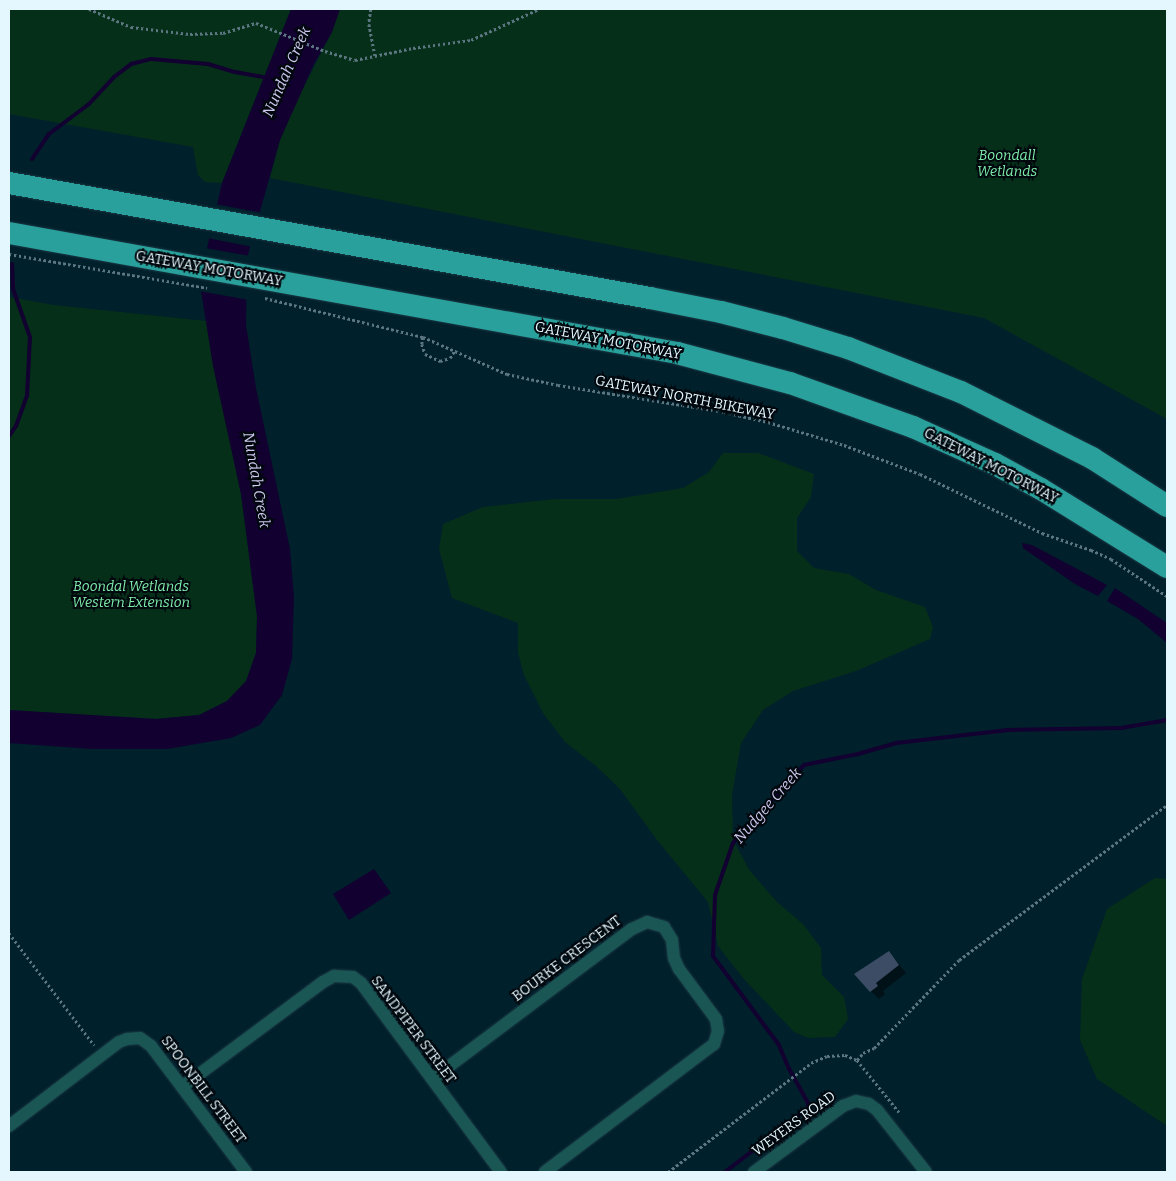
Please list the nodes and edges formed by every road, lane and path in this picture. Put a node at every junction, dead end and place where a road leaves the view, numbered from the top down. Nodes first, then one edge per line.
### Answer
1 (89, 9) edge
2 (371, 9) edge
3 (539, 9) edge
4 (375, 57) junction
5 (9, 183) edge
6 (9, 232) edge
7 (9, 254) edge
8 (169, 271) junction
9 (266, 288) junction
10 (423, 337) junction
11 (455, 350) junction
12 (1167, 506) edge
13 (1167, 567) edge
14 (1167, 596) edge
15 (1167, 805) edge
16 (9, 933) edge
17 (102, 1056) junction
18 (857, 1060) junction
19 (432, 1079) junction
20 (182, 1087) junction
21 (899, 1112) dead end
22 (9, 1126) edge
23 (246, 1172) edge
24 (501, 1172) edge
25 (545, 1172) edge
26 (668, 1172) edge
27 (754, 1172) edge
28 (926, 1172) edge

1 - 4 path
2 - 4 path
3 - 4 path
5 - 12 highway
6 - 8 highway, GATEWAY MOTORWAY
7 - 8 path
8 - 9 highway, GATEWAY MOTORWAY
9 - 10 path, GATEWAY NORTH BIKEWAY
9 - 13 highway, GATEWAY MOTORWAY
10 - 11 path, GATEWAY NORTH BIKEWAY
10 - 11 path
11 - 14 path, GATEWAY NORTH BIKEWAY
15 - 18 path
16 - 17 path
17 - 20 street, SPOONBILL STREET
17 - 22 street, SPOONBILL STREET
18 - 21 path
18 - 26 path
19 - 20 street, SANDPIPER STREET
19 - 24 street, SANDPIPER STREET
19 - 25 street, BOURKE CRESCENT
20 - 23 street, SPOONBILL STREET
27 - 28 street, WEYERS ROAD

